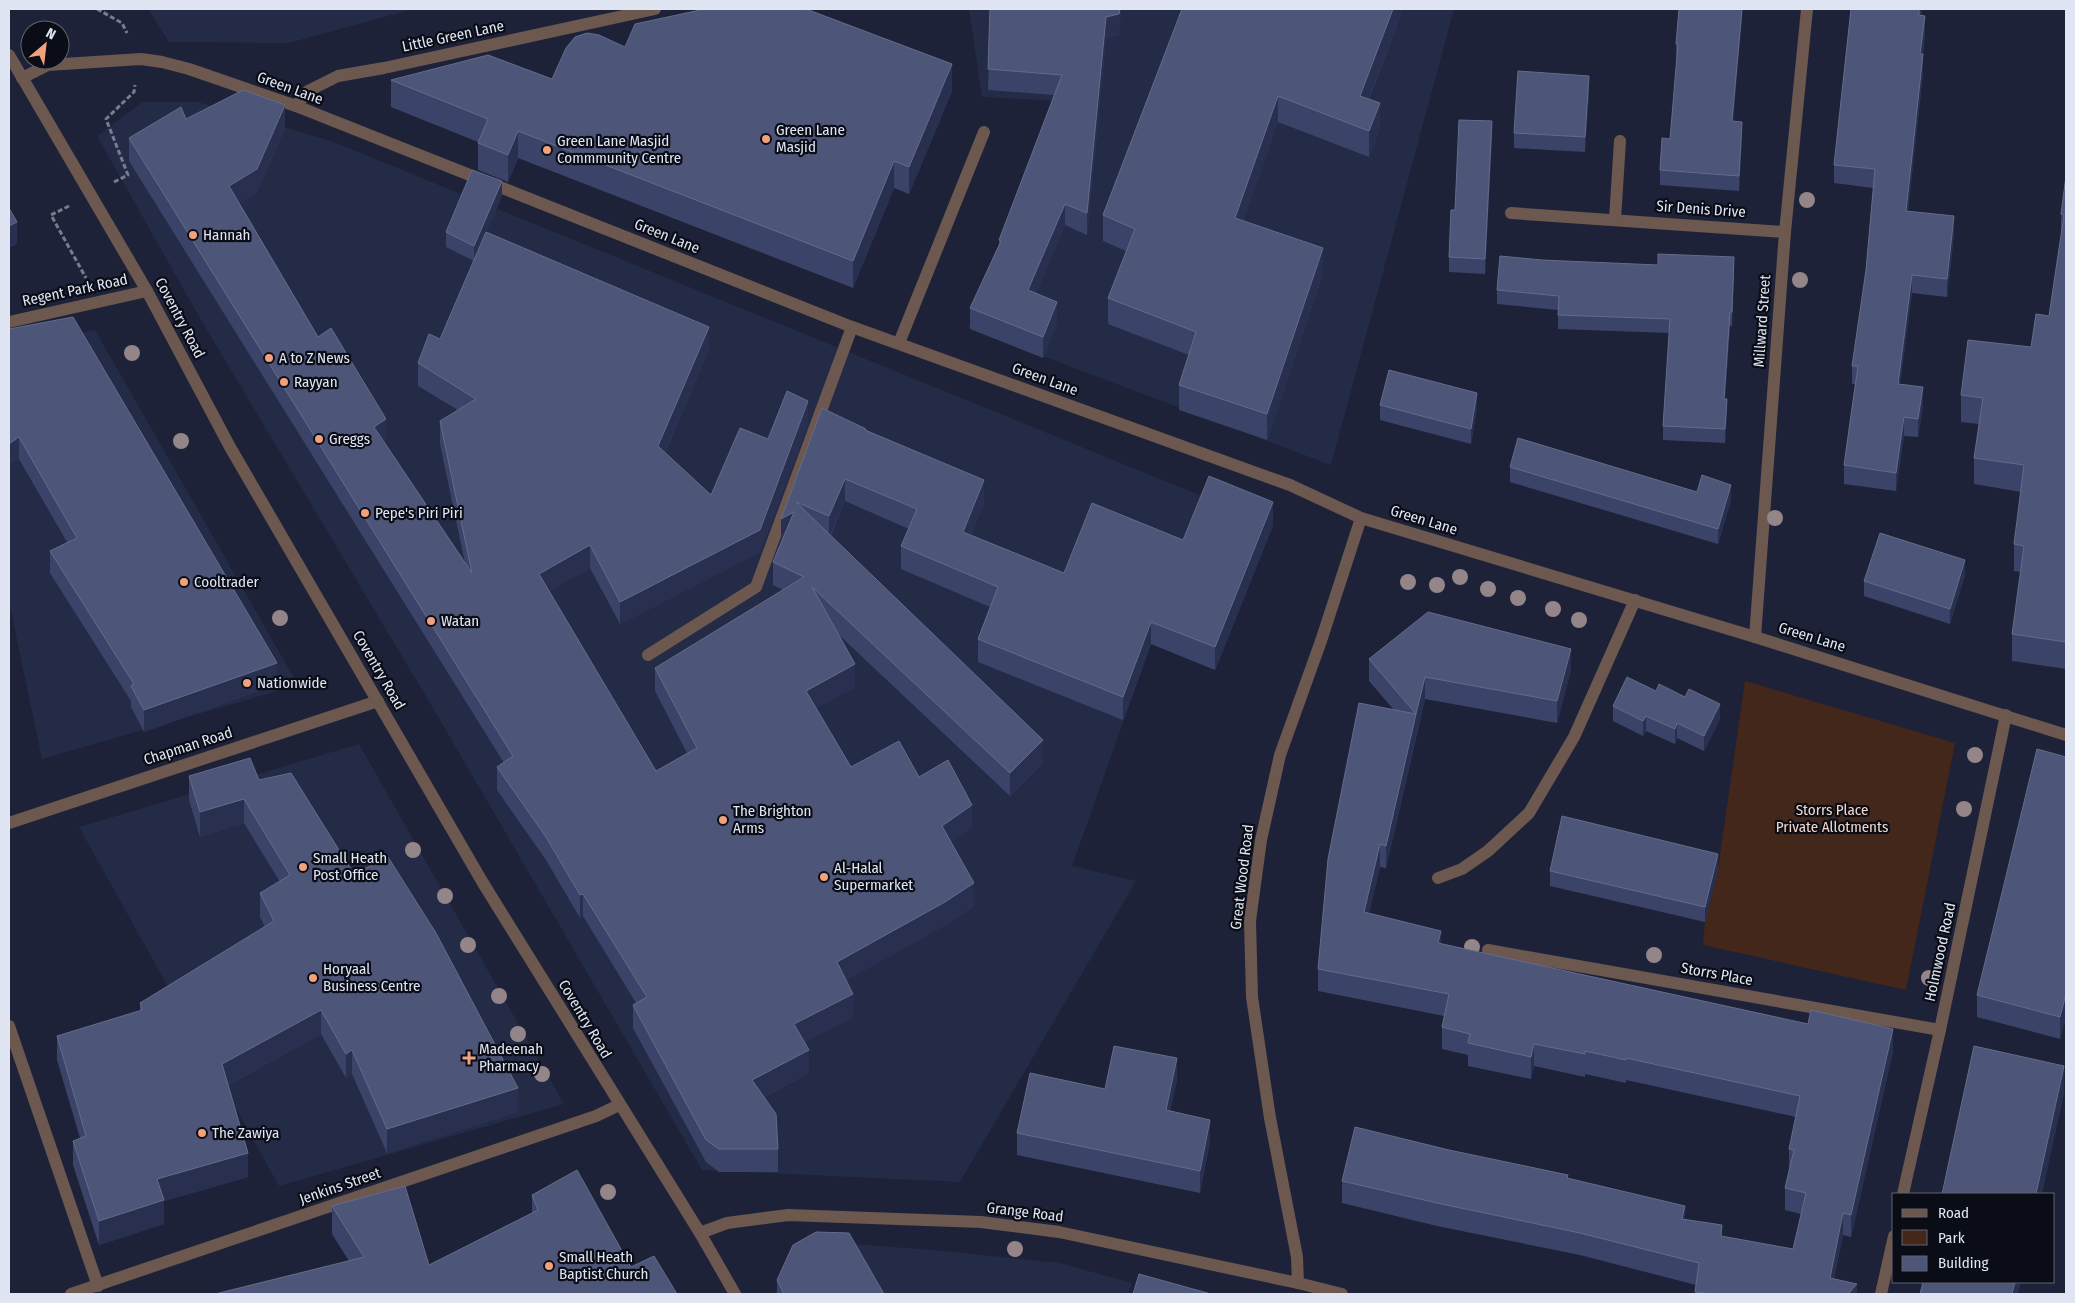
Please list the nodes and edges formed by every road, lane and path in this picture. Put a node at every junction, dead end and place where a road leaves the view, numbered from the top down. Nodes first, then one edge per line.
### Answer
1 (97, 9) edge
2 (656, 9) edge
3 (1807, 9) edge
4 (9, 55) edge
5 (140, 59) junction
6 (22, 78) junction
7 (296, 106) junction
8 (984, 132) dead end
9 (1620, 141) dead end
10 (91, 195) junction
11 (1511, 213) dead end
12 (1615, 219) junction
13 (1785, 232) junction
14 (147, 291) junction
15 (99, 302) junction
16 (9, 322) edge
17 (852, 327) junction
18 (899, 343) junction
19 (1362, 518) junction
20 (1635, 600) junction
21 (1755, 637) junction
22 (648, 654) dead end
23 (378, 701) junction
24 (2006, 715) junction
25 (2066, 735) edge
26 (9, 823) edge
27 (1438, 878) dead end
28 (1488, 950) dead end
29 (9, 1026) edge
30 (1940, 1030) junction
31 (619, 1105) junction
32 (1903, 1193) edge
33 (700, 1233) junction
34 (1892, 1245) edge
35 (1298, 1282) junction
36 (98, 1286) junction
37 (71, 1294) edge
38 (735, 1294) edge
39 (1342, 1294) edge
40 (1881, 1294) edge

1 - 5 path
2 - 7 street, Little Green Lane
3 - 13 street, Millward Street
4 - 6 street, Coventry Road
5 - 6 street, Green Lane
5 - 7 street, Green Lane
5 - 10 path
6 - 10 street, Coventry Road
7 - 17 street, Green Lane
8 - 18 street
9 - 12 street
10 - 14 street, Coventry Road
10 - 15 path
11 - 12 street, Sir Denis Drive
12 - 13 street, Sir Denis Drive
13 - 21 street, Millward Street
14 - 15 street, Regent Park Road
14 - 23 street, Coventry Road
15 - 16 street, Regent Park Road
17 - 18 street, Green Lane
17 - 22 street
18 - 19 street, Green Lane
19 - 20 street, Green Lane
19 - 35 street, Great Wood Road
20 - 21 street, Green Lane
20 - 27 street
21 - 24 street, Green Lane
23 - 26 street, Chapman Road
23 - 31 street, Coventry Road
24 - 25 street, Green Lane
24 - 30 street, Holmwood Road
28 - 30 street, Storrs Place
29 - 36 street
30 - 32 street, Holmwood Road
31 - 33 street, Coventry Road
31 - 36 street, Jenkins Street
33 - 35 street, Grange Road
33 - 38 street, Coventry Road
34 - 40 street
35 - 39 street, Grange Road
36 - 37 street, Jenkins Street

